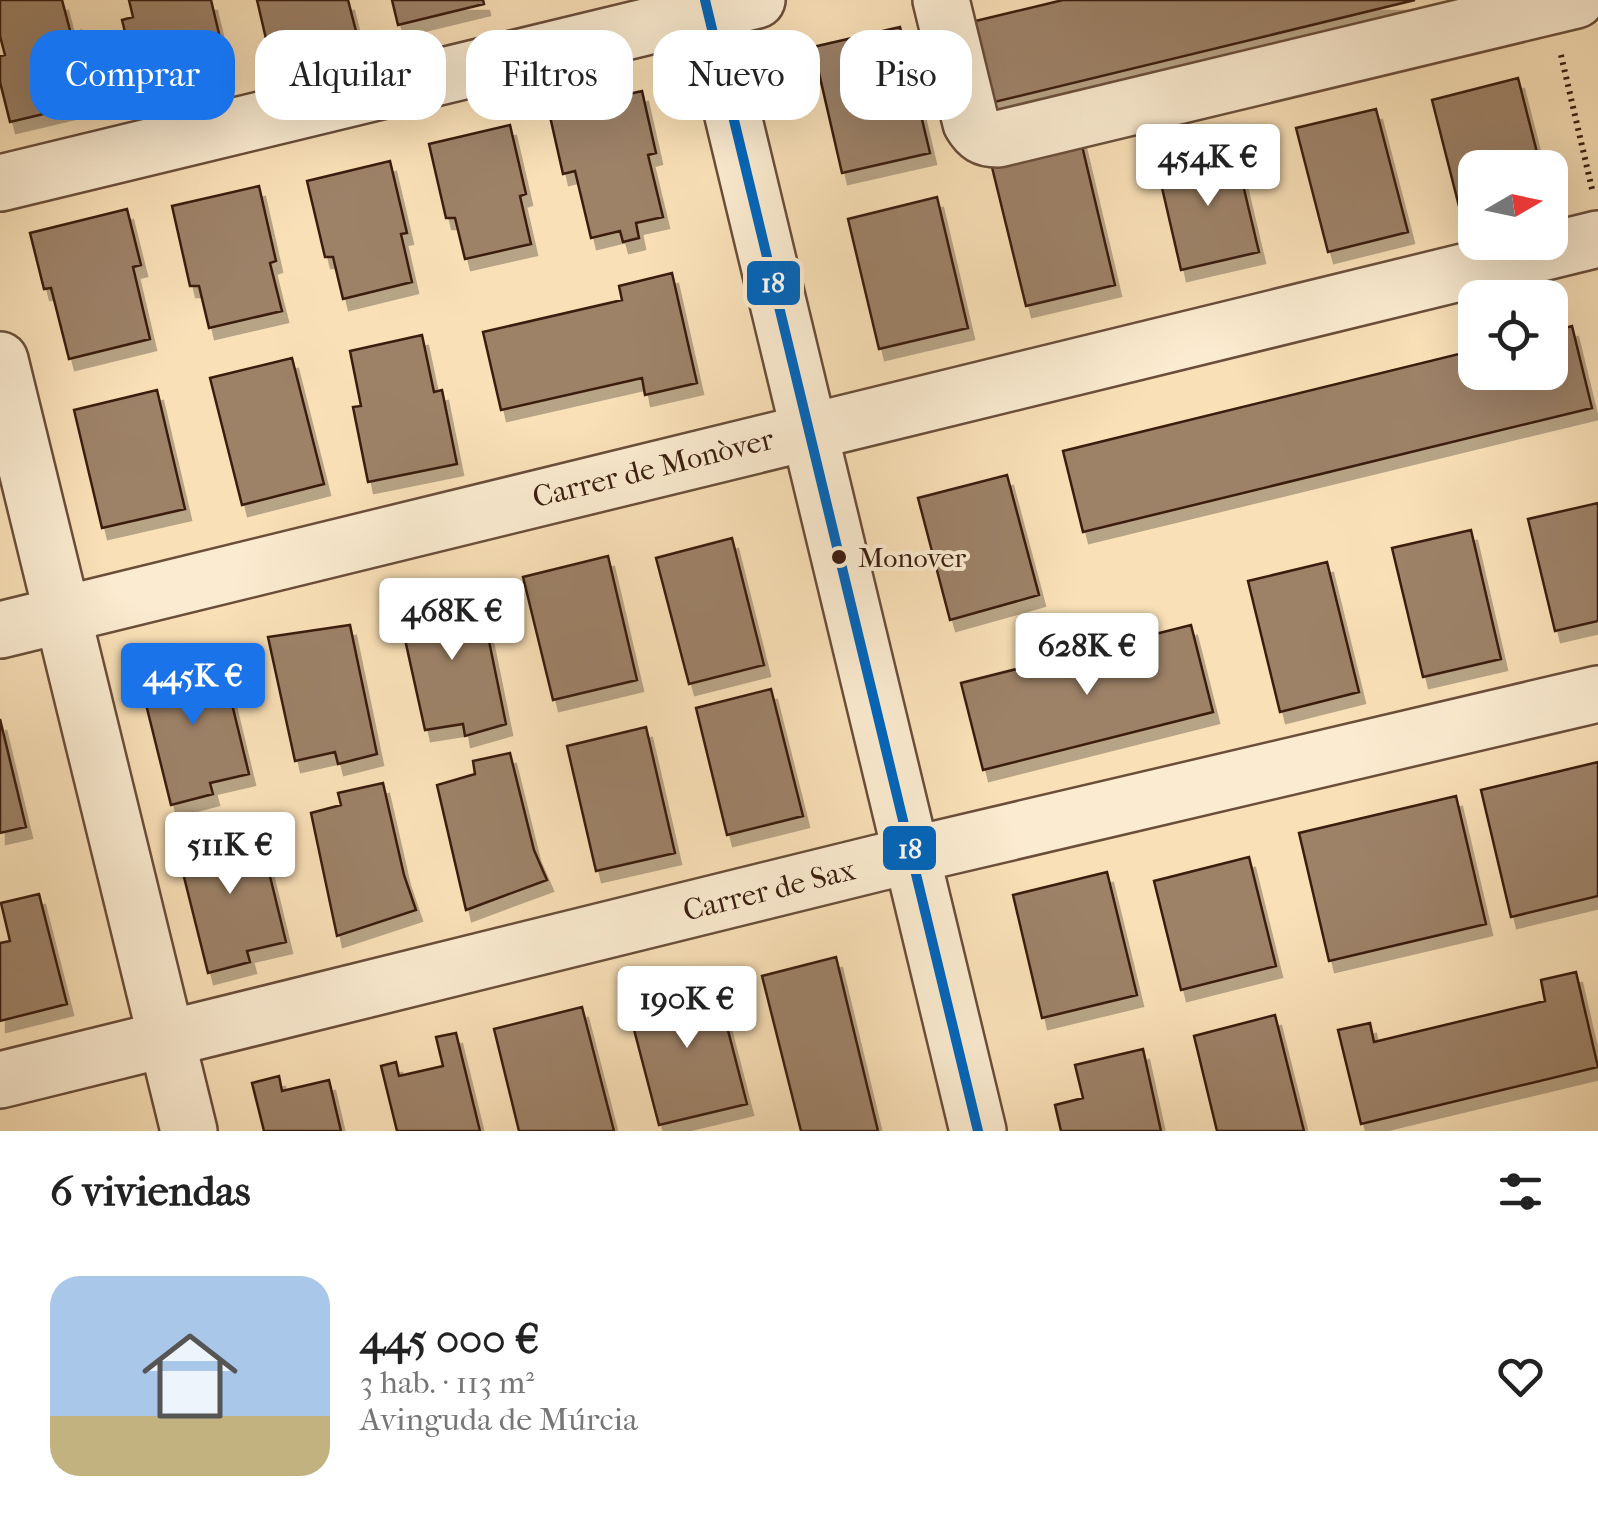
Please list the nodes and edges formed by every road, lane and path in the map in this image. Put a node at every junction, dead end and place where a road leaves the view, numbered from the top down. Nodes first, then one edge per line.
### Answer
1 (942, 0) edge
2 (1563, 3) edge
3 (723, 4) edge
4 (1598, 160) edge
5 (1586, 164) junction
6 (0, 183) edge
7 (1596, 219) edge
8 (0, 360) edge
9 (809, 430) junction
10 (61, 615) junction
11 (0, 630) edge
12 (1598, 694) edge
13 (911, 855) junction
14 (167, 1040) junction
15 (0, 1080) edge
16 (189, 1131) edge
17 (978, 1131) edge

1 - 2 street
2 - 5 path
3 - 6 street
3 - 9 street
4 - 5 path
5 - 7 path
7 - 9 street, Carrer de Monòver
8 - 10 street
9 - 10 street, Carrer de Monòver
9 - 13 street
10 - 11 street, Carrer de Monòver
10 - 14 street
12 - 13 street, Carrer de Sax
13 - 14 street, Carrer de Sax
13 - 17 street
14 - 15 street, Carrer de Sax
14 - 16 street

